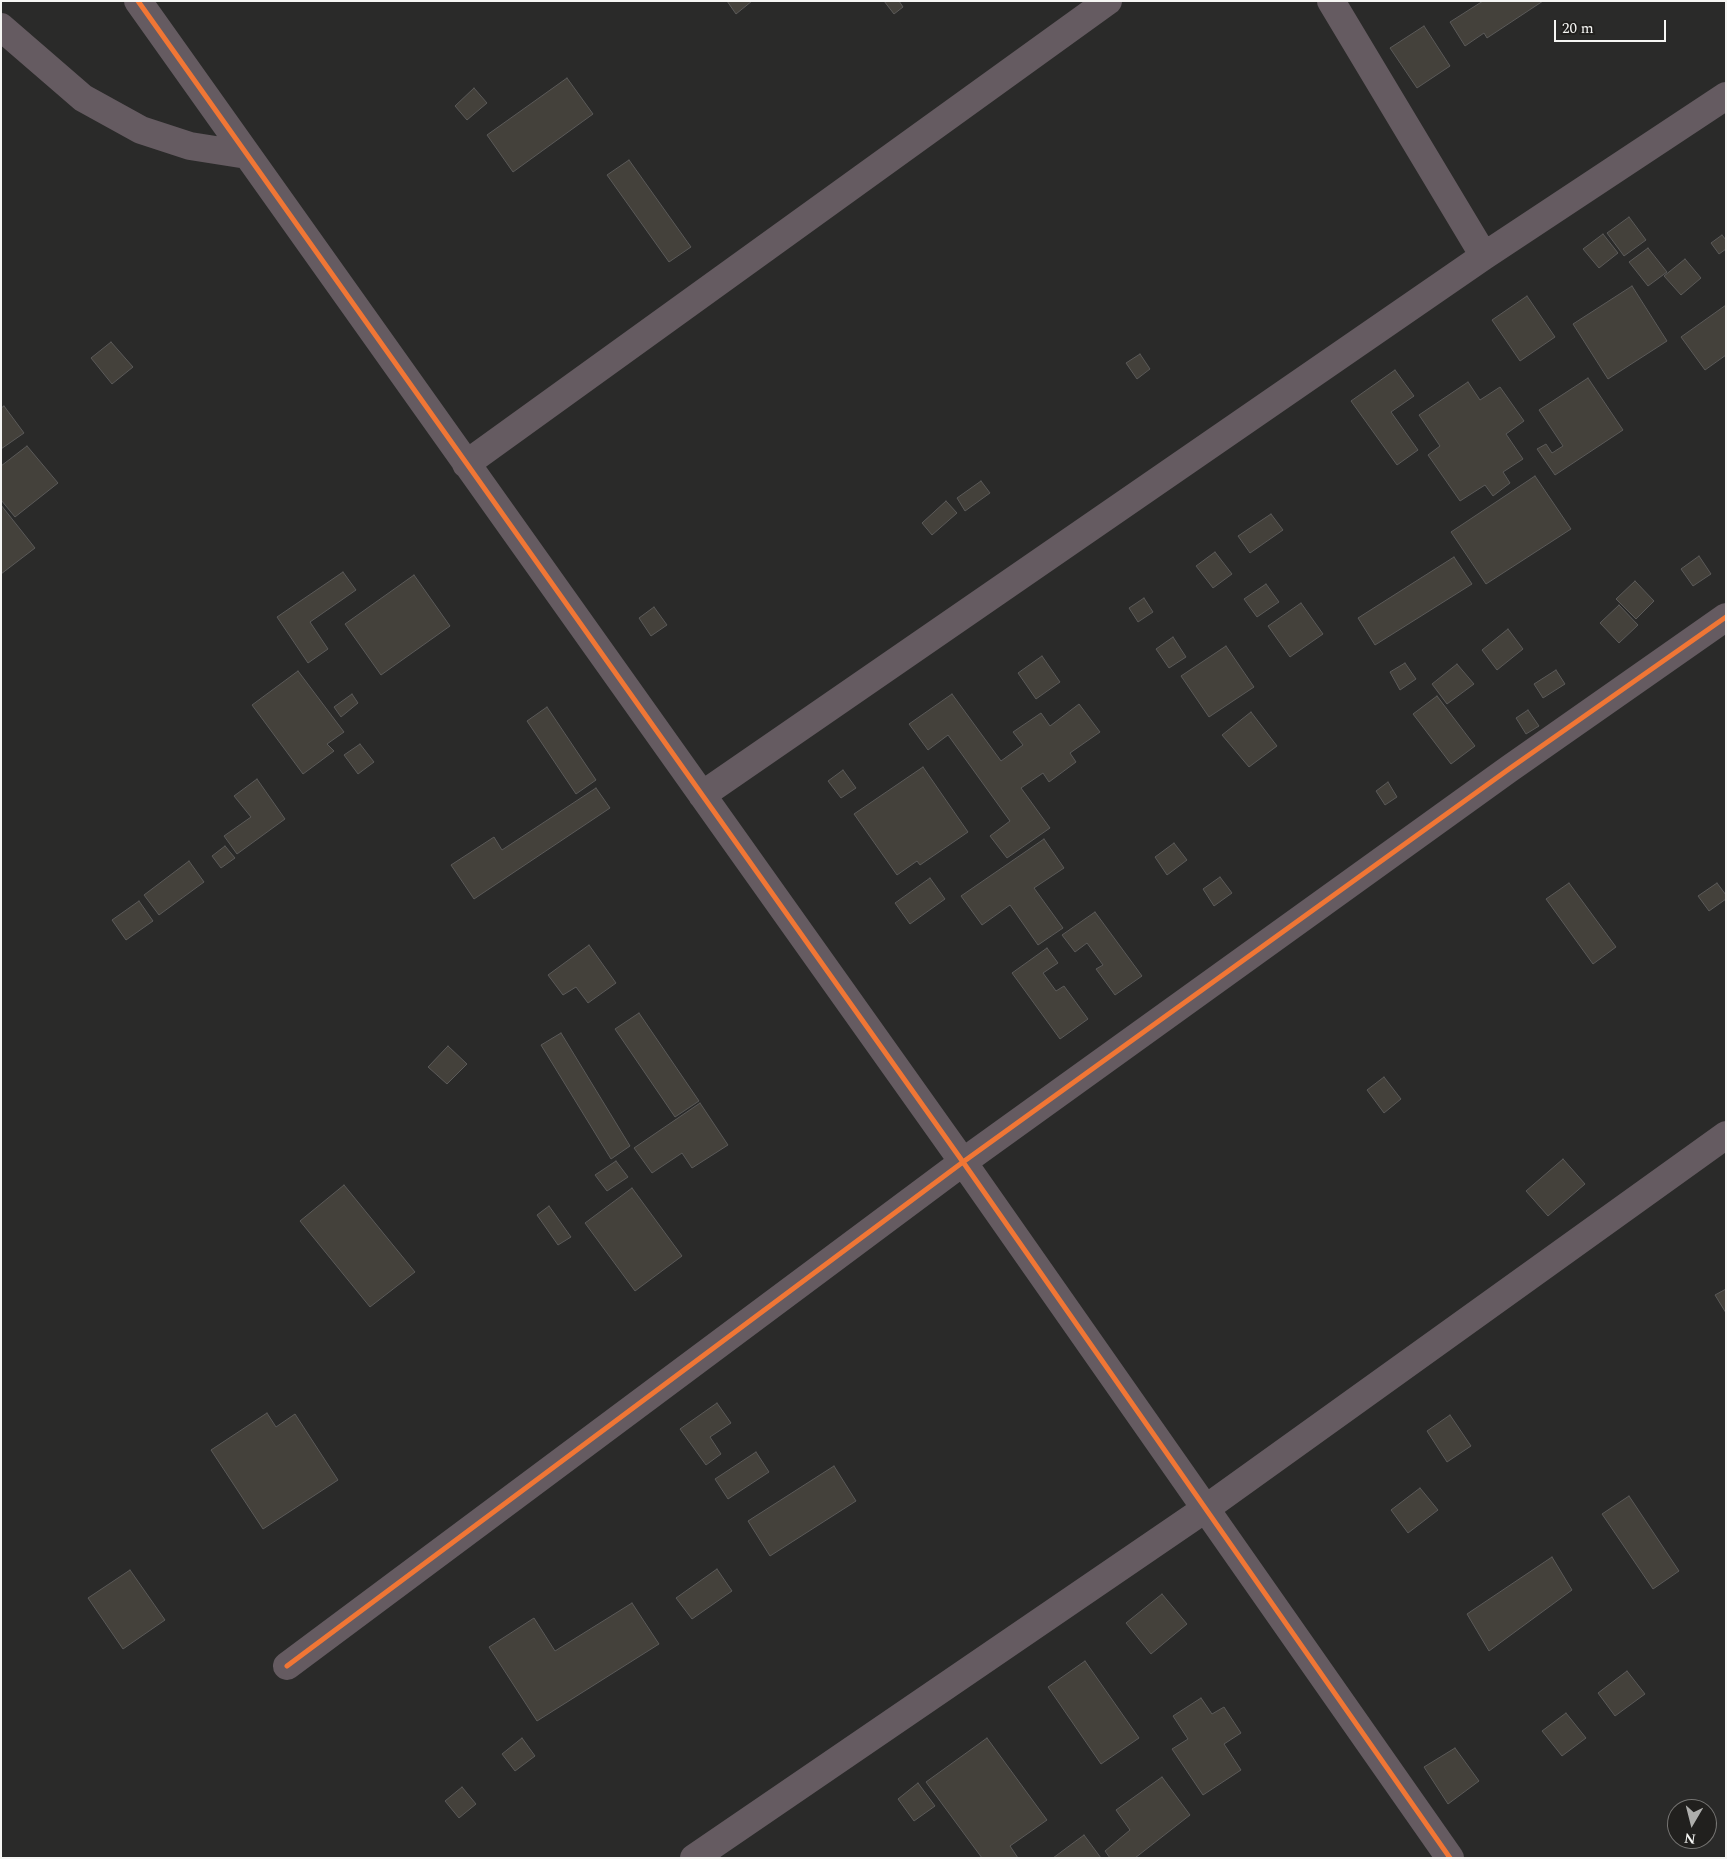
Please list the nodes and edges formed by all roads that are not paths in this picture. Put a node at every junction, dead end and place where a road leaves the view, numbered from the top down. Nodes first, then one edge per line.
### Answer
1 (138, 1) edge
2 (1108, 1) edge
3 (1331, 1) edge
4 (1, 27) edge
5 (1726, 96) edge
6 (247, 155) junction
7 (1484, 256) junction
8 (466, 464) junction
9 (1726, 617) edge
10 (702, 795) junction
11 (1726, 1135) edge
12 (963, 1162) junction
13 (1206, 1509) junction
14 (287, 1666) dead end
15 (694, 1858) edge
16 (1450, 1858) edge

1 - 6 street
2 - 8 street
3 - 7 street
4 - 6 street
5 - 7 street
6 - 8 street
7 - 10 street
8 - 10 street
9 - 12 street
10 - 12 street
11 - 13 street
12 - 13 street
12 - 14 street
13 - 15 street
13 - 16 street

